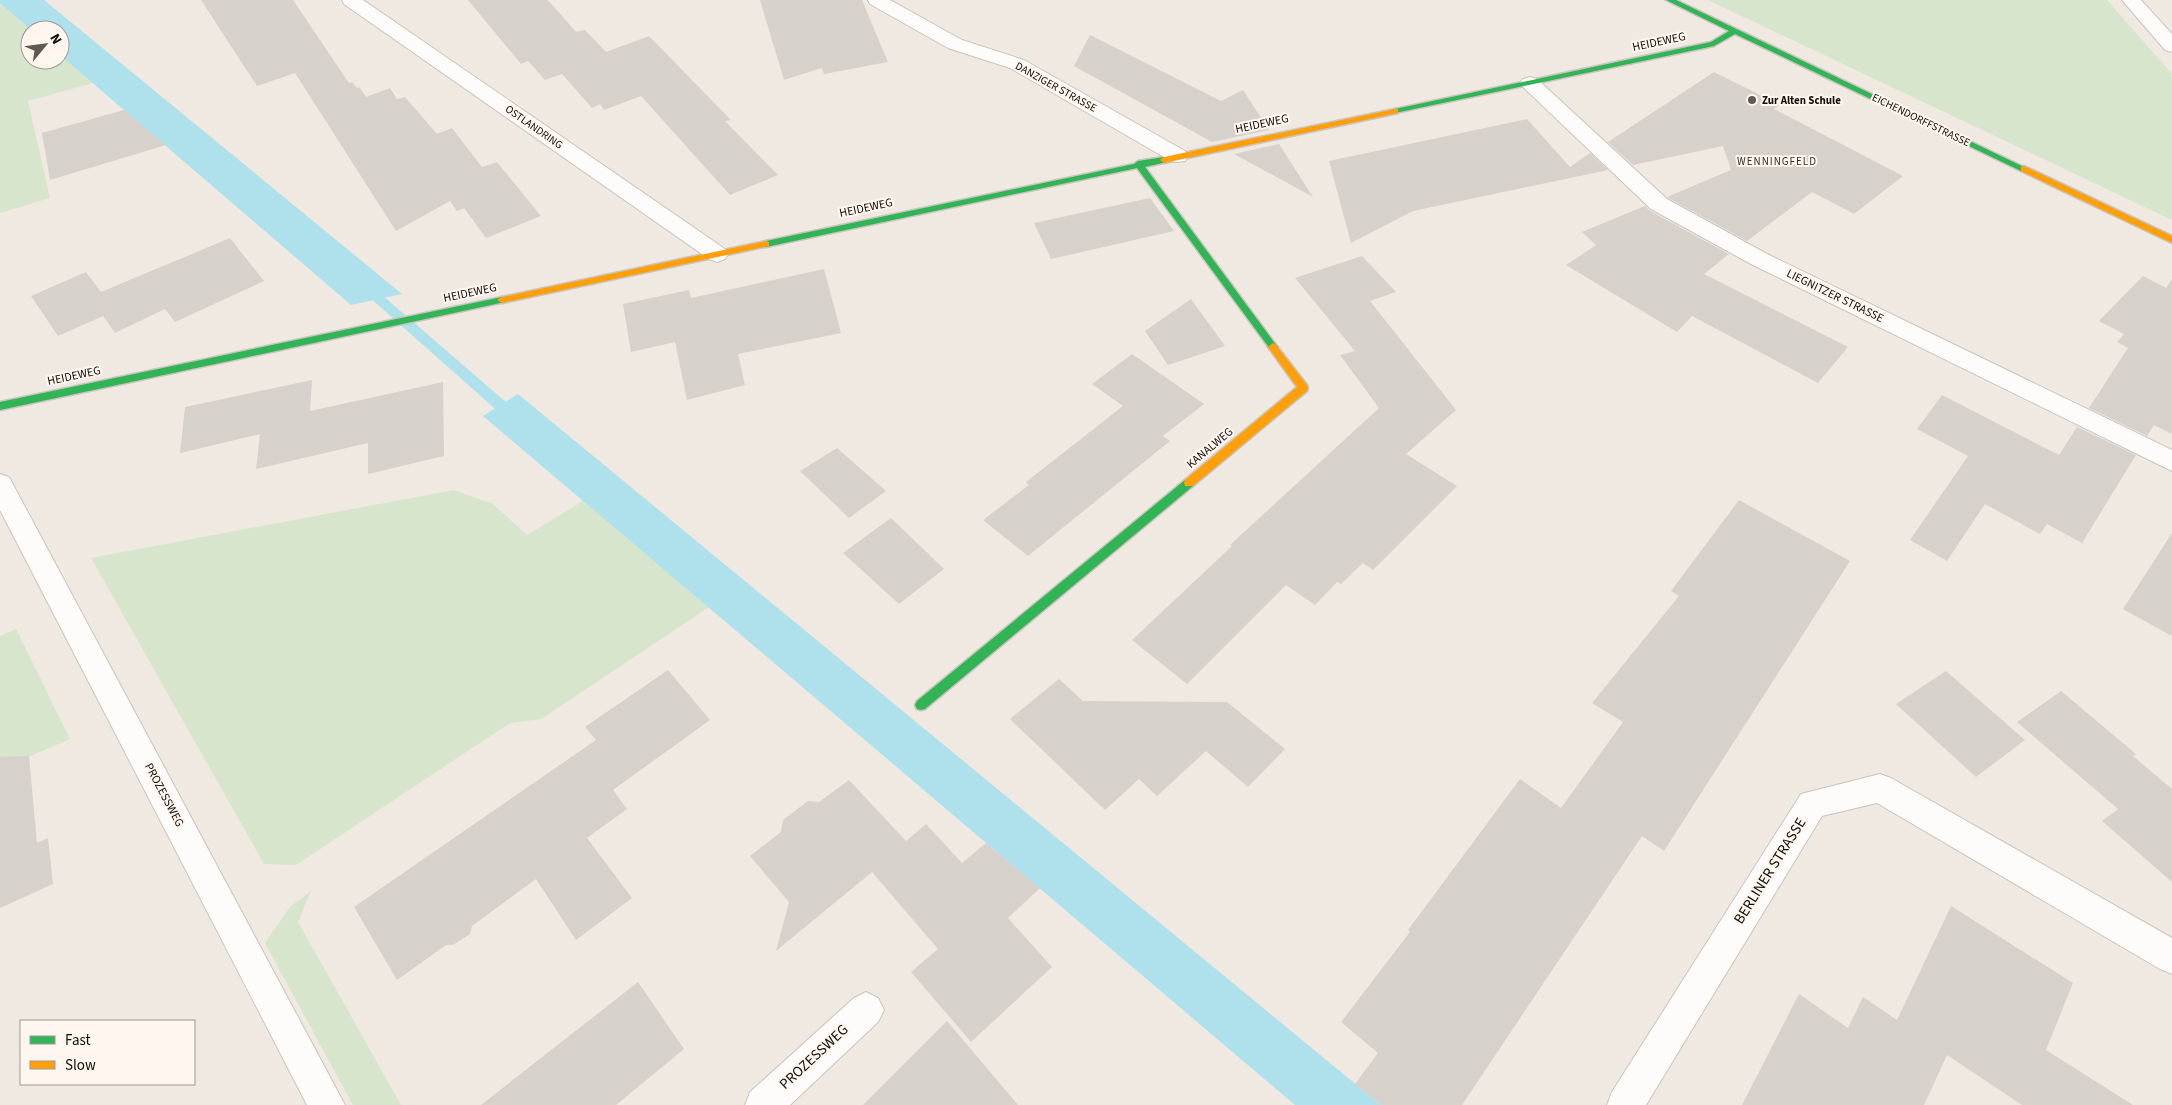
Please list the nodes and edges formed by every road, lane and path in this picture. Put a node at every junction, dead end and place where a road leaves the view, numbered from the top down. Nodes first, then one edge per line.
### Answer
1 (350, 0) edge
2 (877, 0) edge
3 (1670, 0) edge
4 (2131, 0) edge
5 (1735, 31) junction
6 (2172, 46) edge
7 (1530, 83) junction
8 (1178, 156) junction
9 (1138, 164) junction
10 (2172, 240) edge
11 (717, 254) junction
12 (0, 406) edge
13 (2172, 461) edge
14 (0, 484) edge
15 (920, 705) dead end
16 (2172, 957) edge
17 (866, 1010) dead end
18 (327, 1105) edge
19 (763, 1105) edge
20 (1625, 1105) edge

1 - 11 street, OSTLANDRING
2 - 8 street, DANZIGER STRASSE
3 - 5 street, EICHENDORFFSTRASSE
4 - 6 street
5 - 7 street, HEIDEWEG
5 - 10 street, EICHENDORFFSTRASSE
7 - 8 street, HEIDEWEG
7 - 13 street, LIEGNITZER STRASSE
8 - 9 street, HEIDEWEG
9 - 11 street, HEIDEWEG
9 - 15 street, KANALWEG
11 - 12 street, HEIDEWEG
14 - 18 street, PROZESSWEG
16 - 20 street, BERLINER STRASSE
17 - 19 street, PROZESSWEG

